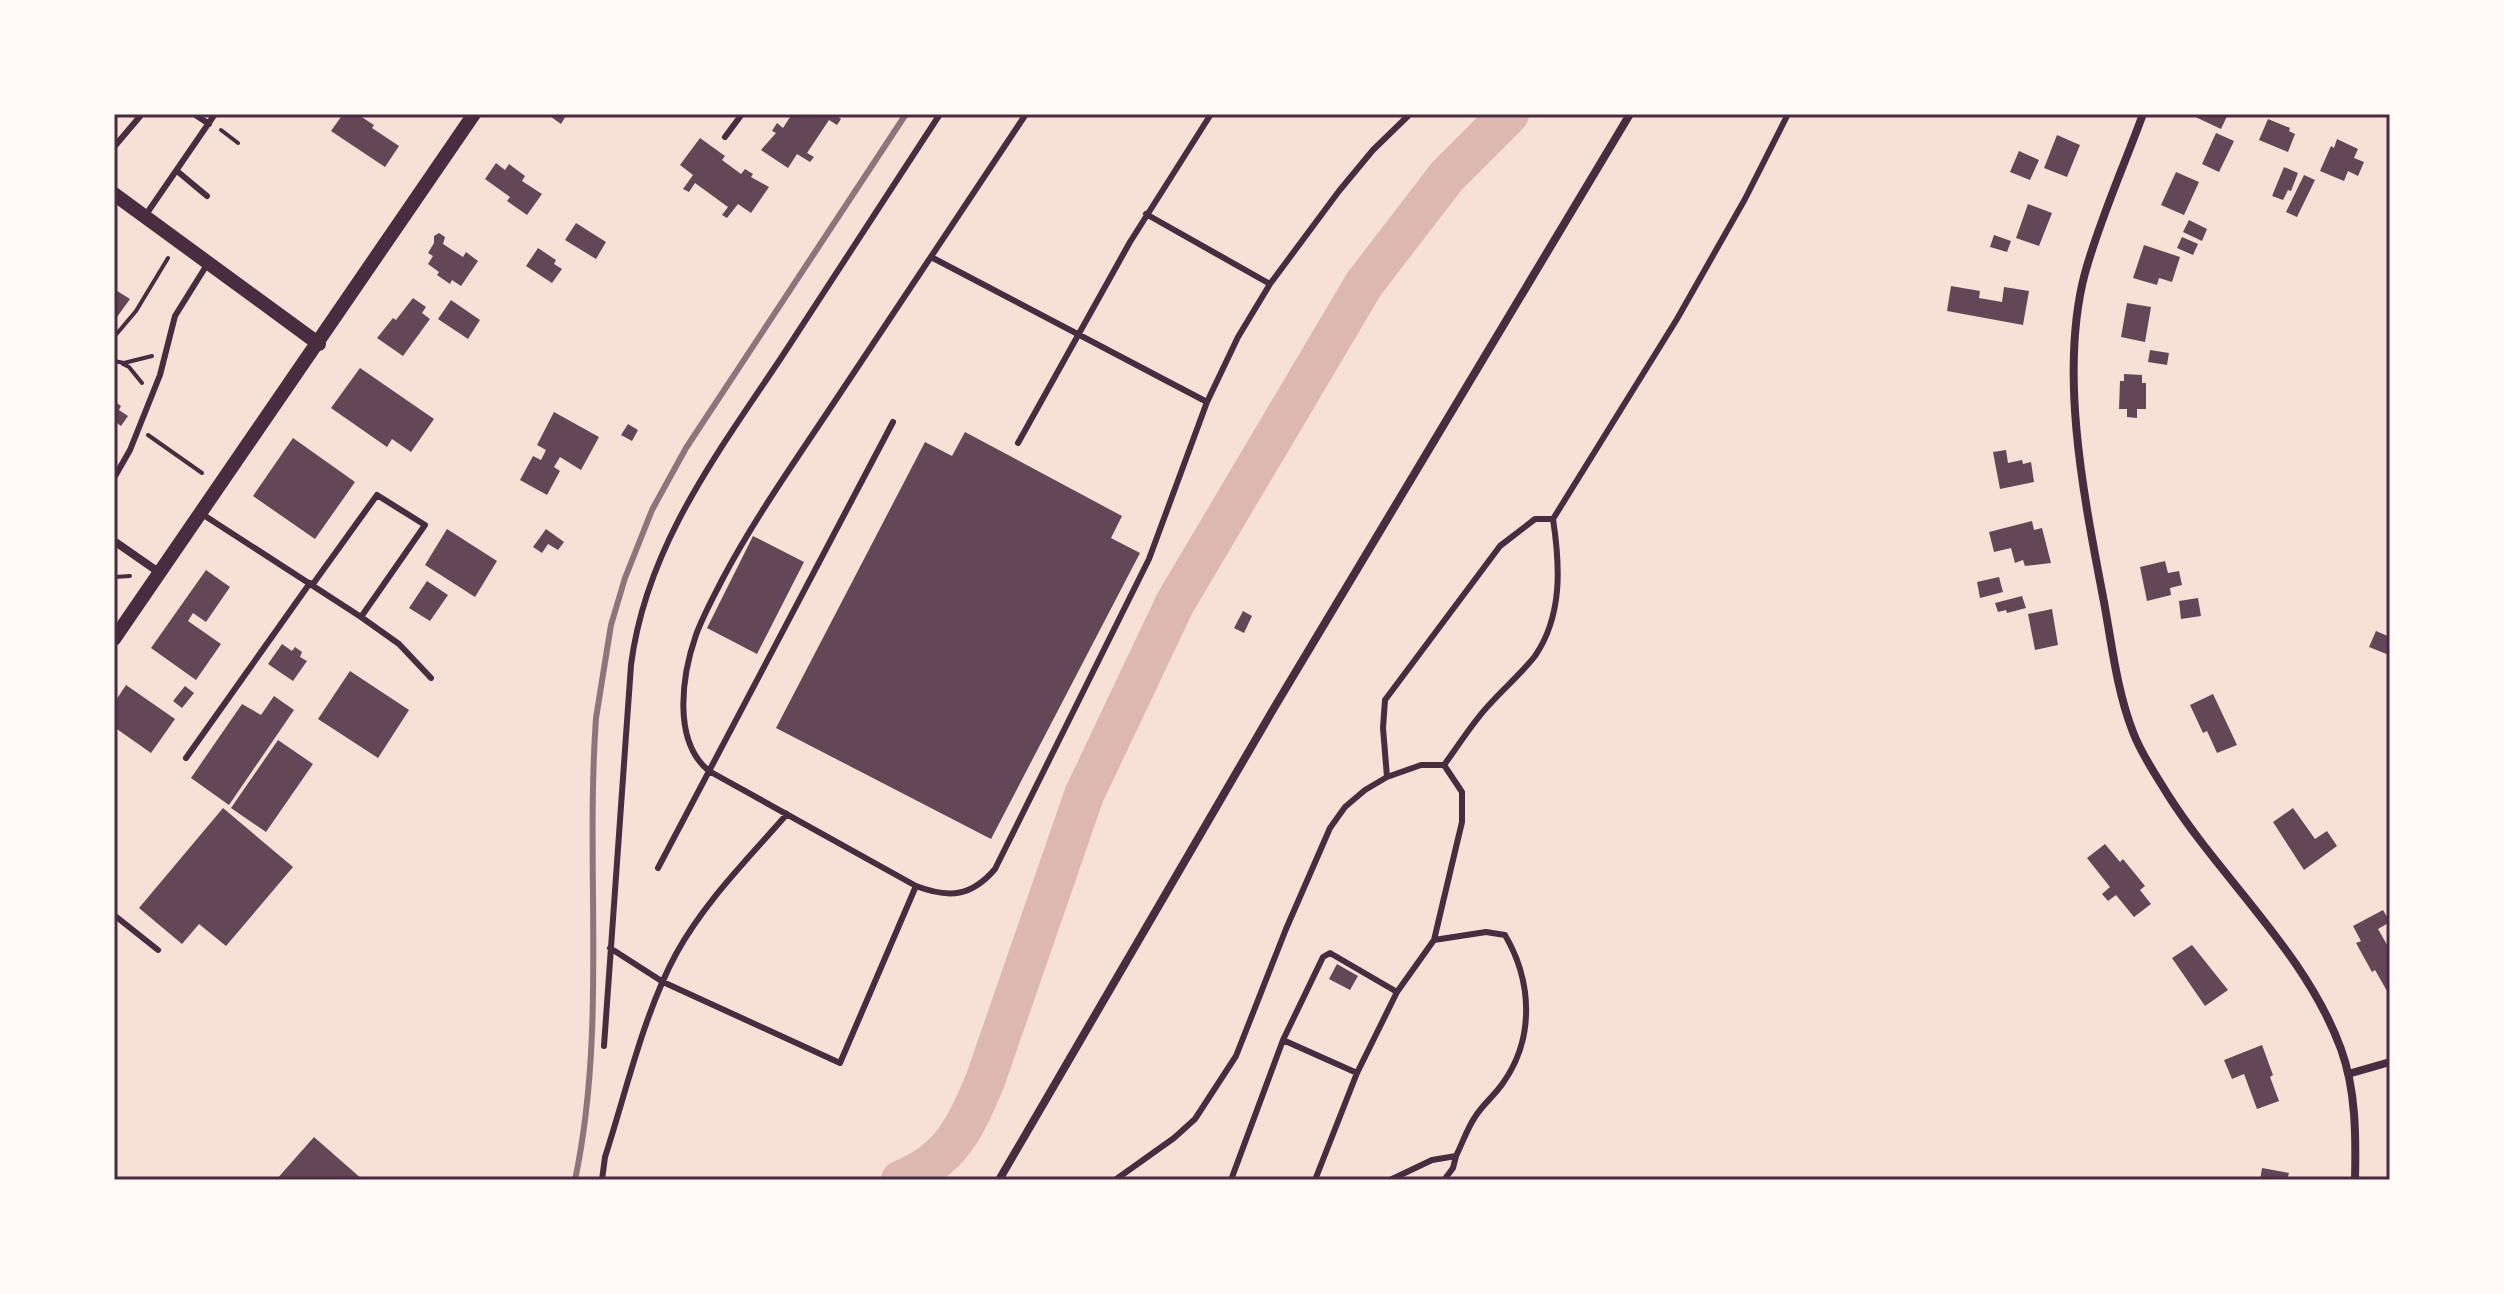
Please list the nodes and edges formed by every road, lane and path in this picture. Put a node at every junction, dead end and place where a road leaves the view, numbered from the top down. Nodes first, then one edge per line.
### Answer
1 (142, 114) edge
2 (194, 114) edge
3 (215, 114) edge
4 (474, 114) edge
5 (742, 114) edge
6 (940, 114) edge
7 (1026, 114) edge
8 (1211, 114) edge
9 (1410, 114) edge
10 (1630, 114) edge
11 (1788, 114) edge
12 (2143, 114) edge
13 (209, 124) junction
14 (221, 130) dead end
15 (725, 137) dead end
16 (238, 143) dead end
17 (115, 146) edge
18 (177, 171) junction
19 (114, 194) edge
20 (207, 196) dead end
21 (1146, 214) junction
22 (145, 217) junction
23 (931, 257) junction
24 (168, 258) dead end
25 (208, 263) junction
26 (1270, 284) junction
27 (1079, 334) junction
28 (114, 337) edge
29 (319, 344) junction
30 (166, 351) junction
31 (115, 361) edge
32 (150, 399) junction
33 (1207, 402) junction
34 (893, 422) dead end
35 (138, 429) junction
36 (1018, 443) dead end
37 (202, 473) dead end
38 (114, 478) edge
39 (202, 514) junction
40 (1553, 519) junction
41 (114, 541) edge
42 (160, 573) junction
43 (130, 576) dead end
44 (114, 577) edge
45 (312, 583) junction
46 (361, 617) junction
47 (114, 639) edge
48 (431, 678) dead end
49 (186, 758) dead end
50 (1444, 765) junction
51 (709, 771) junction
52 (1387, 777) junction
53 (787, 814) junction
54 (658, 868) dead end
55 (916, 886) junction
56 (114, 915) edge
57 (1434, 940) junction
58 (610, 948) junction
59 (158, 950) dead end
60 (663, 982) junction
61 (1397, 992) junction
62 (1283, 1040) junction
63 (604, 1046) dead end
64 (2390, 1062) edge
65 (1357, 1073) junction
66 (2348, 1074) junction
67 (1456, 1156) junction
68 (602, 1180) edge
69 (999, 1180) edge
70 (1115, 1180) edge
71 (1231, 1180) edge
72 (1315, 1180) edge
73 (1390, 1180) edge
74 (1444, 1180) edge
75 (2355, 1180) edge

1 - 17 lane
2 - 13 lane
3 - 13 lane
4 - 29 street
5 - 15 lane
6 - 58 lane
7 - 23 lane
8 - 21 lane
9 - 26 lane
10 - 69 street
11 - 40 lane
12 - 66 street
13 - 18 lane
14 - 16 path
18 - 20 lane
18 - 22 lane
19 - 22 street
21 - 26 lane
21 - 27 lane
22 - 25 street
23 - 27 lane
23 - 51 lane
24 - 28 path
25 - 29 street
25 - 30 lane
26 - 33 lane
27 - 33 lane
27 - 36 lane
29 - 39 street
30 - 31 path
30 - 32 lane
31 - 32 path
32 - 35 lane
33 - 55 lane
34 - 51 lane
35 - 37 path
35 - 38 lane
39 - 42 street
39 - 45 lane
40 - 50 lane
40 - 52 lane
41 - 42 street
42 - 47 street
43 - 44 path
45 - 46 lane
45 - 46 lane
45 - 49 lane
46 - 48 lane
50 - 52 lane
50 - 57 lane
51 - 53 lane
51 - 54 lane
52 - 70 lane
53 - 55 lane
53 - 60 lane
55 - 60 lane
56 - 59 lane
57 - 61 lane
57 - 67 lane
58 - 60 lane
58 - 63 lane
60 - 68 lane
61 - 62 lane
61 - 65 lane
62 - 65 lane
62 - 71 lane
64 - 66 street
65 - 72 lane
66 - 75 street
67 - 73 lane
67 - 74 lane

